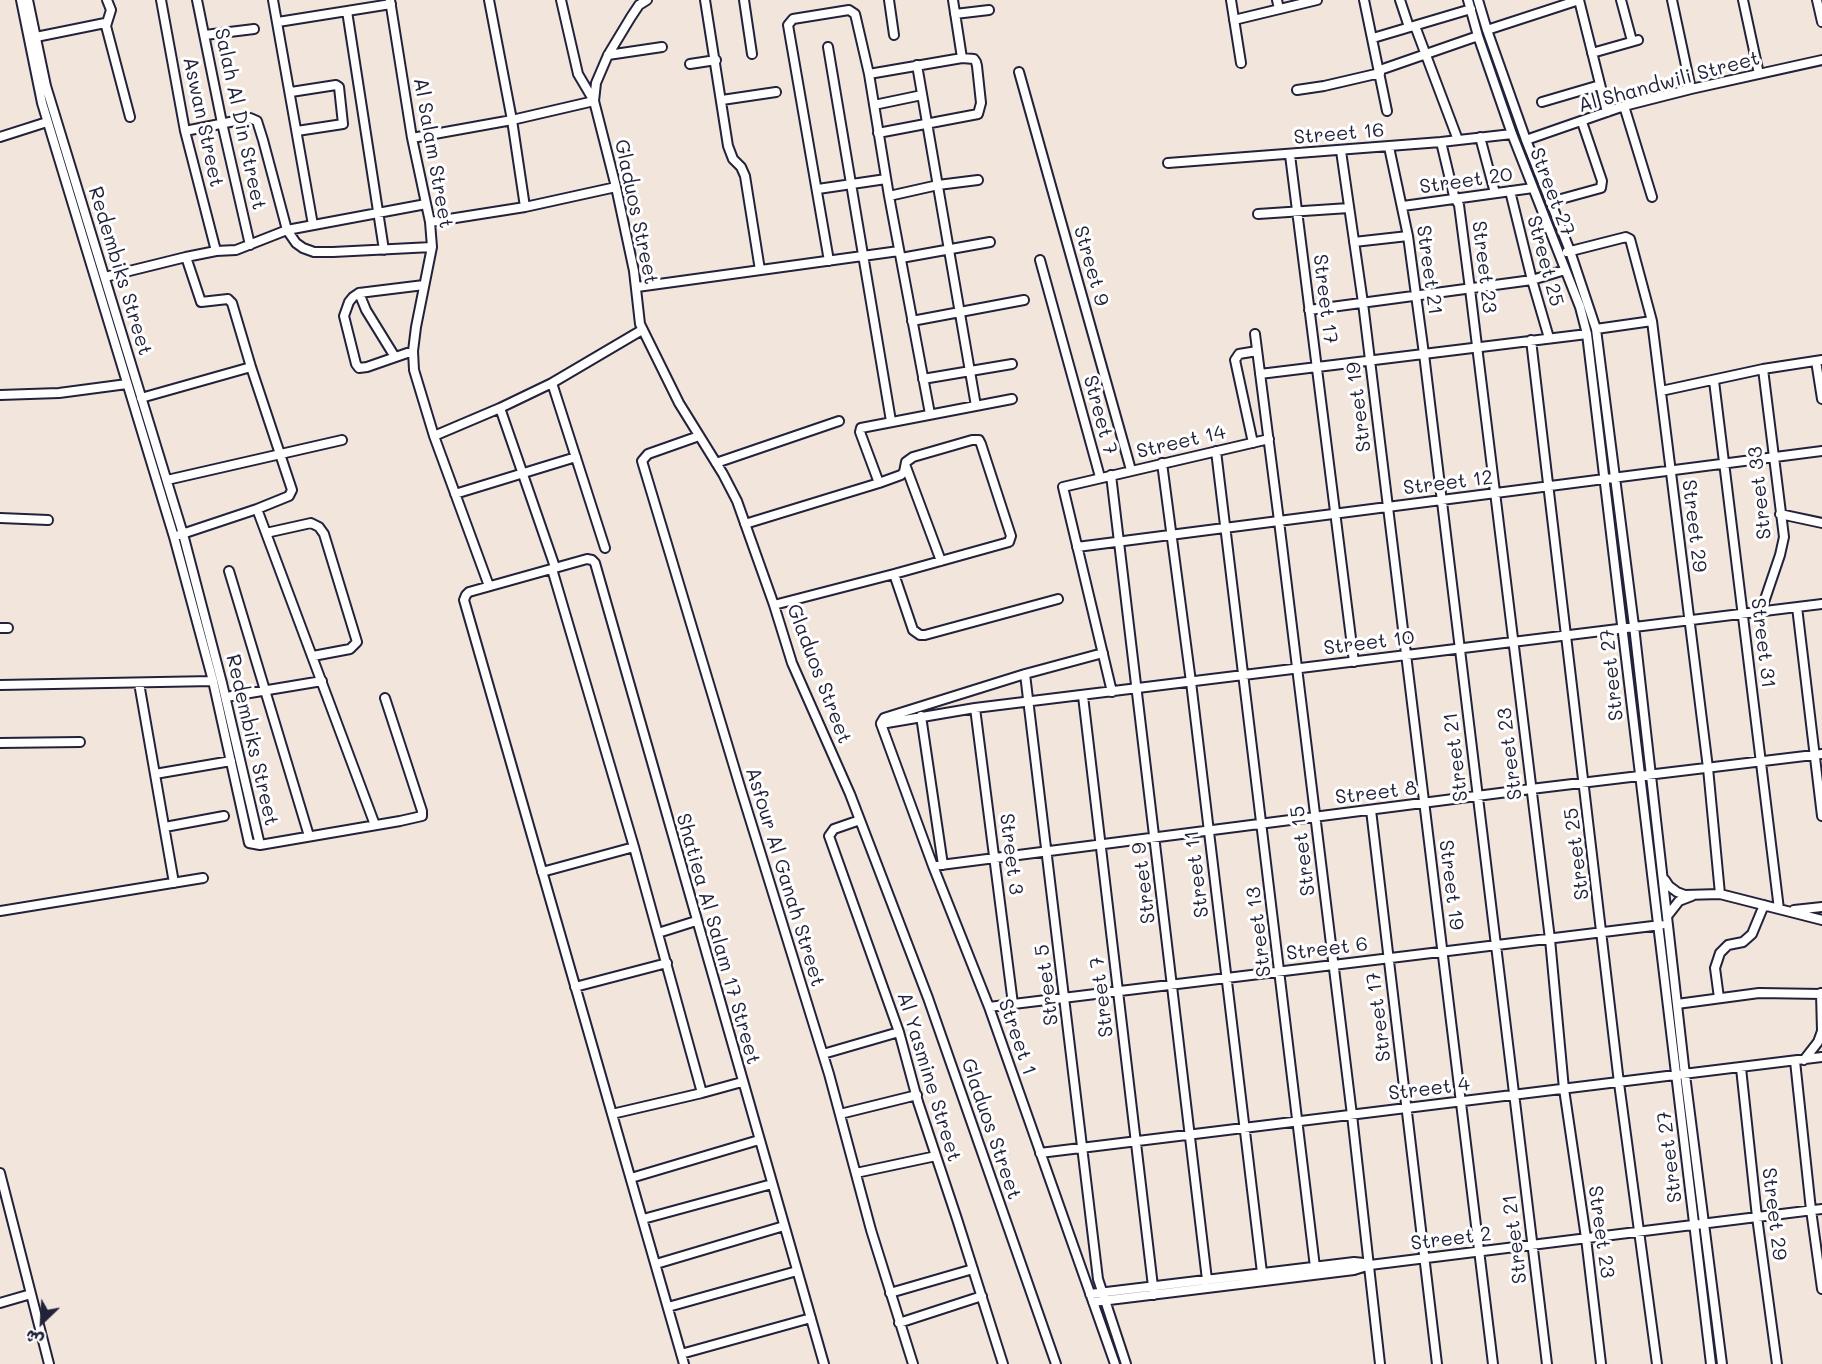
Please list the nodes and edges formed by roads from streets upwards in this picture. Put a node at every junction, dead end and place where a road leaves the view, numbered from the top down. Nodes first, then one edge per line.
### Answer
1 (21, 0) edge
2 (28, 0) edge
3 (107, 0) edge
4 (161, 0) edge
5 (197, 0) edge
6 (273, 0) edge
7 (489, 0) edge
8 (561, 0) edge
9 (645, 0) edge
10 (705, 0) edge
11 (744, 0) edge
12 (889, 0) edge
13 (953, 0) edge
14 (1231, 0) edge
15 (1277, 0) edge
16 (1317, 0) edge
17 (1364, 0) edge
18 (1401, 0) edge
19 (1468, 0) edge
20 (1478, 0) edge
21 (1579, 0) edge
22 (1621, 0) edge
23 (1672, 0) edge
24 (1743, 0) edge
25 (1817, 0) edge
26 (390, 2) edge
27 (1279, 9) junction
28 (1471, 9) junction
29 (989, 10) dead end
30 (347, 11) junction
31 (955, 14) junction
32 (1234, 20) junction
33 (278, 22) junction
34 (1822, 22) edge
35 (105, 23) junction
36 (1412, 26) junction
37 (254, 29) dead end
38 (1487, 30) junction
39 (205, 35) junction
40 (894, 35) dead end
41 (1478, 36) junction
42 (36, 37) junction
43 (1373, 38) junction
44 (662, 47) dead end
45 (828, 47) dead end
46 (1592, 53) junction
47 (752, 54) dead end
48 (608, 55) junction
49 (1426, 55) junction
50 (962, 58) junction
51 (716, 60) junction
52 (1822, 60) edge
53 (1241, 63) dead end
54 (690, 64) dead end
55 (917, 65) junction
56 (1019, 72) dead end
57 (1380, 72) junction
58 (869, 74) junction
59 (1760, 74) junction
60 (1600, 85) junction
61 (1690, 89) junction
62 (1297, 90) dead end
63 (291, 92) junction
64 (776, 92) dead end
65 (922, 96) junction
66 (722, 100) junction
67 (594, 101) junction
68 (1542, 102) dead end
69 (874, 105) junction
70 (1624, 106) junction
71 (1387, 111) dead end
72 (1607, 112) junction
73 (130, 117) dead end
74 (512, 120) junction
75 (47, 122) junction
76 (1582, 122) junction
77 (222, 123) junction
78 (927, 125) junction
79 (185, 131) junction
80 (297, 131) junction
81 (878, 133) junction
82 (1512, 134) junction
83 (0, 137) edge
84 (1480, 137) junction
85 (412, 138) junction
86 (1458, 140) junction
87 (1526, 140) junction
88 (1441, 142) junction
89 (1389, 147) junction
90 (1341, 151) junction
91 (1290, 155) junction
92 (1168, 164) dead end
93 (886, 179) junction
94 (978, 180) dead end
95 (852, 184) junction
96 (938, 185) junction
97 (616, 187) junction
98 (1533, 188) junction
99 (818, 189) junction
100 (1510, 191) junction
101 (1496, 193) junction
102 (889, 196) junction
103 (1652, 197) dead end
104 (1457, 199) junction
105 (1550, 202) junction
106 (426, 204) junction
107 (1403, 206) junction
108 (525, 207) junction
109 (1349, 208) junction
110 (1297, 211) junction
111 (378, 213) junction
112 (1258, 214) dead end
113 (430, 222) junction
114 (313, 225) junction
115 (287, 230) junction
116 (1408, 236) junction
117 (94, 239) junction
118 (84, 242) junction
119 (990, 242) dead end
120 (1354, 242) junction
121 (250, 245) junction
122 (432, 247) junction
123 (950, 249) junction
124 (384, 250) junction
125 (216, 251) junction
126 (1570, 251) junction
127 (900, 254) junction
128 (1559, 254) junction
129 (864, 256) junction
130 (186, 257) junction
131 (1040, 260) dead end
132 (829, 261) junction
133 (760, 270) junction
134 (1565, 270) junction
135 (105, 277) junction
136 (1532, 280) junction
137 (424, 285) junction
138 (637, 287) junction
139 (1470, 289) junction
140 (359, 293) junction
141 (1417, 296) junction
142 (1024, 300) dead end
143 (1363, 303) junction
144 (1310, 310) junction
145 (960, 311) junction
146 (912, 321) junction
147 (1652, 321) junction
148 (1596, 329) junction
149 (642, 330) junction
150 (1255, 334) dead end
151 (1587, 334) junction
152 (1549, 338) junction
153 (1532, 340) junction
154 (1477, 347) junction
155 (413, 351) junction
156 (1257, 351) junction
157 (1424, 354) junction
158 (395, 357) junction
159 (1370, 360) junction
160 (1819, 360) edge
161 (1012, 364) dead end
162 (251, 367) junction
163 (1317, 367) junction
164 (1762, 369) junction
165 (971, 371) junction
166 (1260, 374) junction
167 (923, 379) junction
168 (1714, 381) junction
169 (552, 383) junction
170 (127, 384) junction
171 (1661, 391) junction
172 (0, 395) edge
173 (141, 398) junction
174 (1012, 399) dead end
175 (1822, 399) edge
176 (976, 406) junction
177 (500, 408) junction
178 (930, 414) junction
179 (839, 421) dead end
180 (891, 421) junction
181 (434, 436) junction
182 (699, 436) junction
183 (1269, 439) junction
184 (342, 440) dead end
185 (1253, 442) junction
186 (1216, 451) junction
187 (1822, 451) edge
188 (280, 453) junction
189 (576, 457) junction
190 (1773, 457) junction
191 (716, 463) junction
192 (1162, 463) junction
193 (1724, 464) junction
194 (906, 466) junction
195 (1131, 470) junction
196 (1670, 471) junction
197 (523, 474) junction
198 (1111, 475) junction
199 (1100, 477) junction
200 (1615, 478) junction
201 (1605, 479) junction
202 (167, 480) junction
203 (879, 483) junction
204 (1549, 487) junction
205 (455, 494) junction
206 (1495, 494) junction
207 (1442, 501) junction
208 (1388, 508) junction
209 (257, 509) junction
210 (1335, 514) junction
211 (1780, 514) junction
212 (0, 518) edge
213 (48, 520) dead end
214 (1279, 521) junction
215 (746, 524) junction
216 (1822, 524) edge
217 (1226, 528) junction
218 (266, 532) junction
219 (1173, 535) junction
220 (179, 536) junction
221 (1119, 541) junction
222 (1077, 547) junction
223 (605, 548) dead end
224 (941, 561) junction
225 (554, 568) junction
226 (229, 571) dead end
227 (894, 574) junction
228 (489, 586) junction
229 (1058, 599) dead end
230 (1822, 604) edge
231 (774, 605) junction
232 (1797, 607) junction
233 (1761, 611) junction
234 (1743, 613) junction
235 (1689, 620) junction
236 (1634, 626) junction
237 (1623, 627) junction
238 (1567, 635) junction
239 (1513, 642) junction
240 (1460, 649) junction
241 (1103, 653) junction
242 (313, 656) junction
243 (1405, 656) junction
244 (1354, 662) junction
245 (1298, 669) junction
246 (1025, 674) junction
247 (1244, 676) junction
248 (213, 681) junction
249 (322, 681) junction
250 (1191, 682) junction
251 (139, 683) junction
252 (0, 685) edge
253 (1137, 689) junction
254 (266, 690) junction
255 (1112, 692) junction
256 (1083, 696) junction
257 (226, 697) junction
258 (385, 699) dead end
259 (1028, 702) junction
260 (975, 708) junction
261 (921, 716) junction
262 (881, 724) junction
263 (80, 742) dead end
264 (0, 743) edge
265 (1818, 755) edge
266 (231, 761) junction
267 (1761, 762) junction
268 (1708, 768) junction
269 (155, 774) junction
270 (1650, 775) junction
271 (1640, 776) junction
272 (1585, 783) junction
273 (1531, 789) junction
274 (1478, 796) junction
275 (1424, 803) junction
276 (1371, 810) junction
277 (224, 816) dead end
278 (1822, 816) edge
279 (1316, 817) junction
280 (860, 820) junction
281 (1262, 824) junction
282 (375, 825) junction
283 (165, 827) junction
284 (1208, 831) junction
285 (309, 837) junction
286 (1155, 838) junction
287 (260, 844) junction
288 (1101, 844) junction
289 (634, 847) junction
290 (1047, 851) junction
291 (995, 858) junction
292 (943, 865) junction
293 (933, 866) junction
294 (542, 872) junction
295 (203, 878) dead end
296 (1664, 879) junction
297 (174, 883) junction
298 (1720, 894) junction
299 (1695, 895) junction
300 (1764, 905) junction
301 (1822, 907) edge
302 (1783, 910) junction
303 (0, 911) edge
304 (1668, 915) junction
305 (1822, 920) edge
306 (696, 921) junction
307 (1669, 924) junction
308 (1659, 926) junction
309 (1602, 932) junction
310 (658, 933) junction
311 (1550, 939) junction
312 (1497, 945) junction
313 (1442, 952) junction
314 (1388, 958) junction
315 (667, 963) junction
316 (1334, 965) junction
317 (1280, 972) junction
318 (1226, 978) junction
319 (1173, 985) junction
320 (575, 987) junction
321 (1118, 992) junction
322 (1822, 993) edge
323 (1065, 998) junction
324 (1719, 998) junction
325 (1013, 1004) junction
326 (1677, 1004) junction
327 (989, 1007) junction
328 (1822, 1031) edge
329 (899, 1032) junction
330 (823, 1054) junction
331 (1822, 1058) edge
332 (1804, 1060) junction
333 (1795, 1061) junction
334 (1741, 1068) junction
335 (1681, 1075) junction
336 (742, 1082) junction
337 (1619, 1083) junction
338 (1564, 1089) junction
339 (702, 1093) junction
340 (916, 1095) junction
341 (1514, 1095) junction
342 (1461, 1102) junction
343 (1406, 1108) junction
344 (612, 1114) junction
345 (840, 1114) junction
346 (1352, 1115) junction
347 (1298, 1121) junction
348 (1244, 1128) junction
349 (1190, 1135) junction
350 (759, 1140) junction
351 (1136, 1141) junction
352 (1081, 1148) junction
353 (1040, 1153) junction
354 (936, 1156) junction
355 (0, 1173) edge
356 (856, 1173) junction
357 (631, 1178) junction
358 (772, 1184) junction
359 (1822, 1209) edge
360 (1811, 1210) junction
361 (1757, 1216) junction
362 (643, 1219) junction
363 (1704, 1223) junction
364 (1695, 1225) junction
365 (784, 1226) junction
366 (1640, 1231) junction
367 (1586, 1238) junction
368 (1532, 1245) junction
369 (1479, 1252) junction
370 (1424, 1258) junction
371 (656, 1264) junction
372 (1370, 1265) junction
373 (1315, 1266) junction
374 (973, 1269) junction
375 (797, 1271) junction
376 (1262, 1277) junction
377 (1208, 1284) junction
378 (1822, 1289) edge
379 (1154, 1291) junction
380 (1102, 1292) junction
381 (890, 1293) junction
382 (31, 1294) junction
383 (982, 1296) junction
384 (1092, 1298) junction
385 (1104, 1301) junction
386 (0, 1303) edge
387 (668, 1307) junction
388 (810, 1318) junction
389 (899, 1323) junction
390 (681, 1354) junction
391 (1710, 1354) junction
392 (1721, 1354) junction
393 (49, 1364) edge
394 (684, 1364) edge
395 (824, 1364) edge
396 (913, 1364) edge
397 (1003, 1364) edge
398 (1056, 1364) edge
399 (1115, 1364) edge
400 (1126, 1364) edge
401 (1380, 1364) edge
402 (1437, 1364) edge
403 (1493, 1364) edge
404 (1547, 1364) edge
405 (1601, 1364) edge
406 (1657, 1364) edge
407 (1711, 1364) edge
408 (1722, 1364) edge
409 (1777, 1364) edge

1 - 75 street, Redembiks Street
2 - 42 street, Redembiks Street
3 - 35 street
4 - 79 street, Aswan Street
5 - 39 street, Salah Al Din Street
6 - 33 street
7 - 74 street
8 - 67 street, Gladuos Street
9 - 48 street
10 - 51 street
11 - 47 street
12 - 40 street
13 - 31 street
14 - 32 street
15 - 27 street
16 - 27 street
17 - 43 street
18 - 36 street
19 - 28 street, Street 27
20 - 38 street, Street 27
21 - 38 street
21 - 46 street
22 - 46 street
23 - 61 street
24 - 59 street
25 - 34 street
26 - 30 street
26 - 85 street, Al Salam Street
27 - 32 street
28 - 36 street
28 - 41 street, Street 27
29 - 31 street
30 - 33 street
30 - 111 street
31 - 50 street
32 - 53 street
33 - 63 street
35 - 42 street
35 - 73 street
36 - 43 street
36 - 49 street
37 - 39 street
38 - 87 street, Street 27
39 - 77 street, Salah Al Din Street
41 - 49 street
41 - 82 street, Street 27
42 - 117 street, Redembiks Street
43 - 57 street
44 - 48 street
45 - 95 street
46 - 60 street
48 - 67 street
49 - 57 street
49 - 86 street
50 - 55 street
50 - 78 street
51 - 54 street
51 - 66 street
52 - 59 street, Al Shandwili Street
55 - 58 street
55 - 65 street
56 - 195 street, Street 9
57 - 62 street
57 - 71 street
58 - 69 street
58 - 99 street
59 - 61 street, Al Shandwili Street
60 - 68 street
60 - 72 street
61 - 70 street, Al Shandwili Street
63 - 80 street
63 - 80 street
64 - 66 street
65 - 69 street
65 - 78 street
66 - 133 street
67 - 74 street
67 - 97 street, Gladuos Street
69 - 81 street
70 - 72 street, Al Shandwili Street
70 - 103 street
72 - 76 street, Al Shandwili Street
74 - 85 street
74 - 108 street
75 - 83 street
75 - 118 street, Redembiks Street
76 - 87 street, Al Shandwili Street
76 - 105 street
77 - 79 street
77 - 115 street
77 - 121 street, Salah Al Din Street
78 - 81 street
78 - 96 street
79 - 125 street, Aswan Street
80 - 114 street
81 - 93 street
82 - 84 street, Street 16
82 - 98 street, Street 27
84 - 86 street, Street 16
84 - 101 street
85 - 106 street, Al Salam Street
86 - 88 street, Street 16
87 - 105 street, Street 27
88 - 89 street, Street 16
88 - 104 street, Street 23
89 - 90 street, Street 16
89 - 107 street, Street 21
90 - 91 street, Street 16
90 - 109 street, Street 19
91 - 92 street, Street 16
91 - 110 street, Street 17
93 - 95 street
93 - 102 street
94 - 96 street
95 - 99 street
95 - 129 street
96 - 102 street
96 - 123 street
97 - 108 street
97 - 138 street, Gladuos Street
98 - 100 street, Street 20
98 - 128 street, Street 27
99 - 132 street
100 - 101 street, Street 20
100 - 136 street, Street 25
101 - 104 street, Street 20
102 - 127 street
104 - 107 street, Street 20
104 - 139 street, Street 23
105 - 126 street, Street 27
106 - 111 street
106 - 113 street, Al Salam Street
107 - 116 street, Street 21
108 - 113 street
109 - 110 street
109 - 120 street, Street 19
110 - 112 street
110 - 144 street, Street 17
111 - 114 street
111 - 124 street
113 - 122 street, Al Salam Street
114 - 115 street
115 - 121 street
115 - 124 street
116 - 120 street
116 - 141 street, Street 21
117 - 118 street
117 - 135 street, Redembiks Street
118 - 170 street, Redembiks Street
119 - 123 street
120 - 143 street, Street 19
121 - 125 street
122 - 124 street
122 - 137 street, Al Salam Street
123 - 127 street
123 - 145 street
125 - 130 street
126 - 128 street, Street 29
126 - 147 street, Street 29
126 - 148 street, Street 27
127 - 129 street
127 - 146 street
128 - 134 street, Street 27
129 - 132 street
129 - 180 street
130 - 135 street
130 - 162 street
131 - 199 street, Street 7
132 - 133 street
133 - 138 street
134 - 136 street
134 - 151 street, Street 27
135 - 173 street, Redembiks Street
136 - 139 street
136 - 152 street, Street 25
137 - 140 street
137 - 155 street, Al Salam Street
138 - 149 street, Gladuos Street
139 - 141 street
139 - 154 street, Street 23
140 - 158 street
140 - 158 street
141 - 143 street
141 - 157 street, Street 21
142 - 145 street
143 - 144 street
143 - 159 street, Street 19
144 - 163 street, Street 17
145 - 146 street
145 - 165 street
146 - 167 street
147 - 148 street
147 - 171 street, Street 29
148 - 200 street, Street 27
149 - 169 street
149 - 182 street, Gladuos Street
150 - 156 street, Street 15
151 - 152 street
151 - 201 street, Street 27
152 - 153 street
153 - 154 street
153 - 204 street, Street 25
154 - 157 street
154 - 206 street, Street 23
155 - 158 street
155 - 181 street, Al Salam Street
156 - 166 street, Street 15
156 - 185 street
157 - 159 street
157 - 207 street, Street 21
159 - 163 street
159 - 208 street, Street 19
160 - 164 street
160 - 175 street
161 - 165 street
162 - 173 street
162 - 188 street
163 - 166 street
163 - 210 street, Street 17
164 - 168 street
164 - 190 street, Street 33
165 - 167 street
165 - 176 street
166 - 183 street, Street 15
167 - 178 street
168 - 171 street
168 - 193 street, Street 31
169 - 177 street
169 - 189 street
170 - 172 street
170 - 220 street, Redembiks Street
171 - 196 street, Street 29
173 - 202 street, Redembiks Street
174 - 176 street
176 - 178 street
177 - 181 street
177 - 197 street
178 - 180 street
179 - 191 street
180 - 203 street
181 - 205 street, Al Salam Street
182 - 191 street, Gladuos Street
182 - 330 street, Asfour Al Ganah Street
183 - 185 street, Street 14
183 - 214 street, Street 15
184 - 188 street
185 - 186 street, Street 14
186 - 192 street, Street 14
186 - 217 street, Street 13
187 - 190 street, Street 12
188 - 202 street
188 - 209 street
189 - 197 street
189 - 223 street
190 - 193 street, Street 12
190 - 211 street, Street 33
191 - 215 street, Gladuos Street
192 - 195 street, Street 14
192 - 219 street, Street 11
193 - 196 street, Street 12
193 - 234 street, Street 31
194 - 203 street
194 - 224 street
194 - 224 street
195 - 198 street, Street 14
196 - 200 street, Street 12
196 - 235 street, Street 29
197 - 205 street
197 - 225 street
198 - 199 street, Street 14
198 - 221 street, Street 9
199 - 222 street, Street 7
200 - 201 street, Street 12
200 - 236 street, Street 27
201 - 204 street, Street 12
201 - 237 street, Street 27
202 - 220 street, Redembiks Street
203 - 215 street
204 - 206 street, Street 12
204 - 238 street, Street 25
205 - 228 street, Al Salam Street
206 - 207 street, Street 12
206 - 239 street, Street 23
207 - 208 street, Street 12
207 - 240 street, Street 21
208 - 210 street, Street 12
208 - 243 street, Street 19
209 - 218 street
209 - 220 street
210 - 214 street, Street 12
210 - 244 street, Street 17
211 - 216 street
211 - 233 street, Street 33
212 - 213 street
214 - 217 street, Street 12
214 - 245 street, Street 15
215 - 231 street, Gladuos Street
217 - 219 street, Street 12
217 - 247 street, Street 13
218 - 242 street
218 - 242 street
219 - 221 street, Street 12
219 - 250 street, Street 11
220 - 248 street, Redembiks Street
220 - 257 street, Redembiks Street
221 - 222 street, Street 12
221 - 253 street, Street 9
222 - 241 street, Street 7
224 - 227 street
225 - 228 street, Shatiea Al Salam 17 Street
225 - 289 street
225 - 306 street, Shatiea Al Salam 17 Street
226 - 254 street
227 - 229 street
227 - 231 street
228 - 294 street, Shatiea Al Salam 17 Street
230 - 232 street, Street 10
231 - 280 street, Gladuos Street
232 - 233 street, Street 10
232 - 265 street
233 - 234 street, Street 10
234 - 235 street, Street 10
234 - 267 street, Street 31
235 - 236 street, Street 10
235 - 268 street, Street 29
236 - 237 street, Street 10
236 - 270 street, Street 27
237 - 238 street, Street 10
237 - 271 street, Street 27
238 - 239 street, Street 10
238 - 272 street, Street 25
239 - 240 street, Street 10
239 - 273 street, Street 23
240 - 243 street, Street 10
240 - 274 street, Street 21
241 - 246 street
241 - 255 street, Street 7
242 - 249 street
243 - 244 street, Street 10
243 - 275 street, Street 19
244 - 245 street, Street 10
245 - 247 street, Street 10
245 - 279 street, Street 15
246 - 259 street, Street 5
246 - 262 street
247 - 250 street, Street 10
247 - 281 street, Street 13
248 - 251 street
248 - 266 street, Redembiks Street
249 - 254 street
249 - 282 street
250 - 253 street, Street 10
250 - 284 street, Street 11
251 - 252 street
251 - 269 street
253 - 255 street, Street 10
253 - 286 street, Street 9
254 - 257 street
254 - 285 street
255 - 256 street, Street 10
256 - 259 street, Street 10
256 - 288 street, Street 7
257 - 287 street, Redembiks Street
258 - 282 street
259 - 260 street, Street 10
259 - 290 street, Street 5
260 - 261 street, Street 10
260 - 291 street, Street 3
261 - 262 street, Street 10
261 - 292 street
262 - 293 street, Street 1
263 - 264 street
265 - 267 street, Street 8
265 - 278 street
266 - 269 street
266 - 287 street, Redembiks Street
267 - 268 street, Street 8
267 - 302 street, Street 31
268 - 270 street, Street 8
268 - 298 street, Street 29
269 - 283 street
270 - 271 street, Street 8
270 - 296 street, Street 27
271 - 272 street, Street 8
271 - 308 street, Street 27
272 - 273 street, Street 8
272 - 309 street, Street 25
273 - 274 street, Street 8
273 - 311 street, Street 23
274 - 275 street, Street 8
274 - 312 street, Street 21
275 - 276 street, Street 8
275 - 313 street, Street 19
276 - 279 street, Street 8
276 - 314 street, Street 17
277 - 283 street
279 - 281 street, Street 8
279 - 316 street, Street 15
280 - 329 street, Al Yasmine Street
280 - 398 street, Gladuos Street
281 - 284 street, Street 8
281 - 317 street, Street 13
282 - 285 street
283 - 297 street
284 - 286 street, Street 8
284 - 318 street, Street 11
285 - 287 street
286 - 288 street, Street 8
286 - 319 street, Street 9
288 - 290 street, Street 8
288 - 321 street, Street 7
289 - 294 street
289 - 310 street
290 - 291 street, Street 8
290 - 323 street, Street 5
291 - 292 street, Street 8
291 - 325 street, Street 3
292 - 293 street, Street 8
293 - 327 street, Street 1
294 - 320 street
295 - 297 street
296 - 299 street
296 - 304 street, Street 27
297 - 303 street
298 - 299 street
298 - 300 street
299 - 304 street
300 - 302 street
300 - 324 street
301 - 302 street
302 - 305 street
304 - 307 street, Street 27
306 - 310 street
306 - 336 street, Shatiea Al Salam 17 Street
307 - 308 street, Street 6
307 - 326 street, Street 27
308 - 309 street, Street 6
308 - 335 street, Street 27
309 - 311 street, Street 6
309 - 337 street, Street 25
310 - 315 street
311 - 312 street, Street 6
311 - 338 street, Street 23
312 - 313 street, Street 6
312 - 341 street, Street 21
313 - 314 street, Street 6
313 - 342 street, Street 19
314 - 316 street, Street 6
314 - 343 street, Street 17
315 - 320 street
315 - 339 street
316 - 317 street, Street 6
316 - 346 street, Street 15
317 - 318 street, Street 6
317 - 347 street, Street 13
318 - 319 street, Street 6
318 - 348 street, Street 11
319 - 321 street, Street 6
319 - 349 street, Street 9
320 - 344 street
321 - 323 street, Street 6
321 - 351 street, Street 7
322 - 324 street
322 - 328 street
323 - 325 street, Street 6
323 - 352 street, Street 5
324 - 326 street
325 - 327 street, Street 6
326 - 335 street, Street 27
327 - 353 street, Street 1
328 - 332 street
329 - 330 street
329 - 340 street, Al Yasmine Street
330 - 345 street, Asfour Al Ganah Street
331 - 332 street, Street 4
332 - 333 street, Street 4
333 - 334 street, Street 4
333 - 360 street
334 - 335 street, Street 4
334 - 361 street, Street 29
335 - 337 street, Street 4
335 - 363 street, Street 27
335 - 364 street, Street 27
336 - 339 street
336 - 350 street, Shatiea Al Salam 17 Street
337 - 338 street, Street 4
337 - 366 street, Street 25
338 - 341 street, Street 4
338 - 367 street, Street 23
339 - 344 street
340 - 345 street
340 - 354 street, Al Yasmine Street
341 - 342 street, Street 4
341 - 368 street, Street 21
342 - 343 street, Street 4
342 - 369 street, Street 19
343 - 346 street, Street 4
343 - 370 street, Street 17
344 - 357 street
345 - 356 street, Asfour Al Ganah Street
346 - 347 street, Street 4
346 - 372 street, Street 15
347 - 348 street, Street 4
347 - 373 street, Street 13
348 - 349 street, Street 4
348 - 376 street, Street 11
349 - 351 street, Street 4
349 - 377 street, Street 9
350 - 357 street
350 - 358 street, Shatiea Al Salam 17 Street
351 - 352 street, Street 4
351 - 379 street, Street 7
352 - 353 street, Street 4
352 - 380 street, Street 5
353 - 384 street, Street 1
354 - 356 street
354 - 374 street, Al Yasmine Street
355 - 382 street
356 - 381 street, Asfour Al Ganah Street
357 - 362 street
358 - 362 street
358 - 365 street, Shatiea Al Salam 17 Street
359 - 360 street, Street 2
360 - 361 street, Street 2
360 - 378 street
361 - 363 street, Street 2
361 - 409 street, Street 29
362 - 371 street
363 - 364 street, Street 2
363 - 392 street, Street 27
364 - 366 street, Street 2
364 - 391 street, Street 27
365 - 371 street
365 - 375 street, Shatiea Al Salam 17 Street
366 - 367 street, Street 2
366 - 406 street, Street 25
367 - 368 street, Street 2
367 - 405 street, Street 23
368 - 369 street, Street 2
368 - 404 street, Street 21
369 - 370 street, Street 2
369 - 403 street, Street 19
370 - 372 street, Street 2
370 - 402 street, Street 17
371 - 387 street
372 - 373 street, Street 2
372 - 376 street, Street 2
372 - 401 street, Street 15
373 - 376 street, Street 2
374 - 381 street
374 - 383 street, Al Yasmine Street
375 - 387 street
375 - 388 street, Shatiea Al Salam 17 Street
376 - 377 street, Street 2
377 - 379 street, Street 2
379 - 380 street, Street 2
379 - 385 street, Street 2
380 - 384 street, Street 2
380 - 385 street
381 - 389 street, Asfour Al Ganah Street
382 - 386 street
382 - 393 street
383 - 389 street
383 - 397 street, Al Yasmine Street
384 - 385 street, Street 2
384 - 399 street, Street 1
385 - 400 street
387 - 390 street
388 - 390 street
388 - 395 street, Shatiea Al Salam 17 Street
389 - 396 street, Asfour Al Ganah Street
390 - 394 street
391 - 392 street
391 - 407 street, Street 27
392 - 408 street, Street 27

